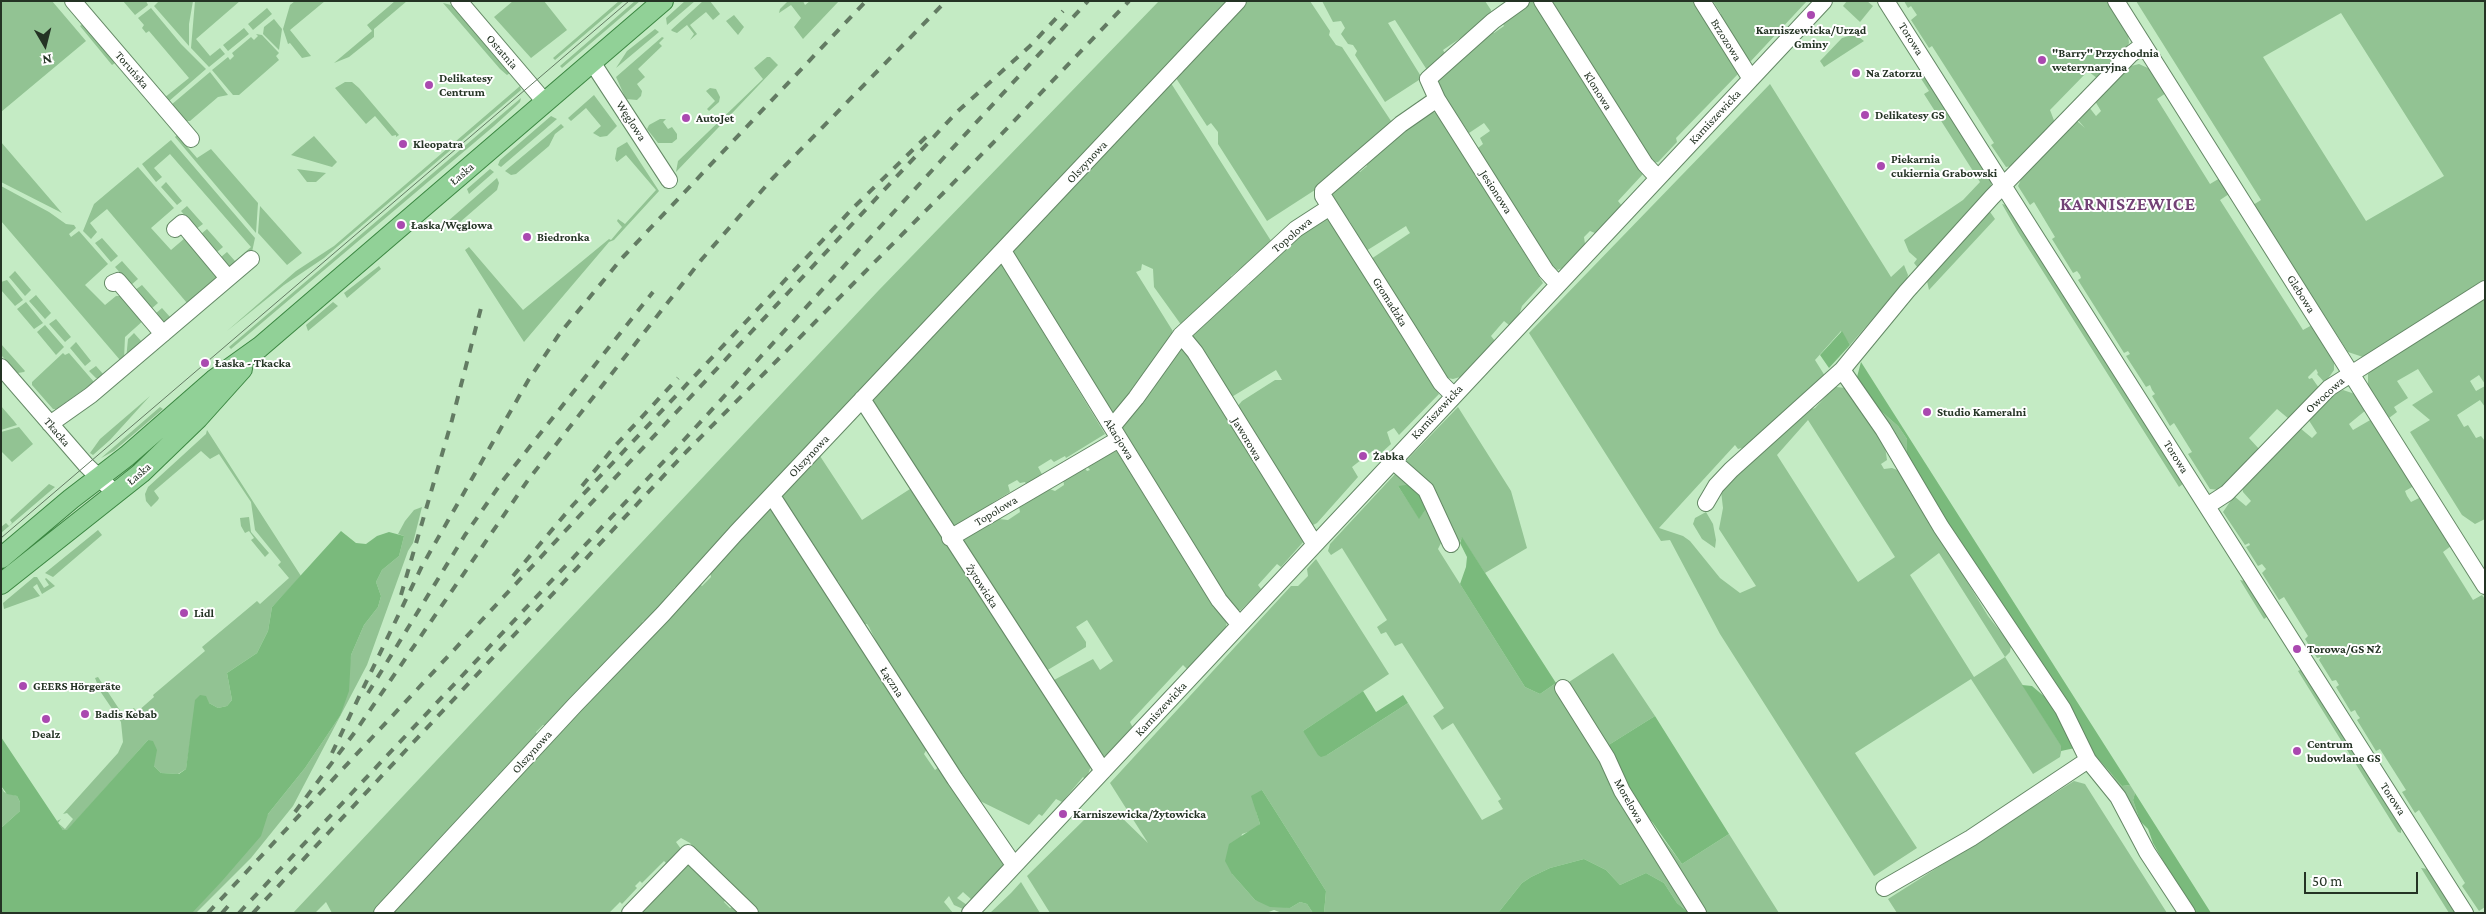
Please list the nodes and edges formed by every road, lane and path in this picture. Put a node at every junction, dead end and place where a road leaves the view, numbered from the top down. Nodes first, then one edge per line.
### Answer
1 (73, 1) edge
2 (459, 1) edge
3 (663, 1) edge
4 (1238, 1) edge
5 (1521, 1) edge
6 (1542, 1) edge
7 (1702, 1) edge
8 (1824, 1) edge
9 (1886, 1) edge
10 (2116, 1) edge
11 (2143, 45) junction
12 (592, 62) junction
13 (1751, 79) junction
14 (1437, 100) junction
15 (545, 102) junction
16 (191, 139) dead end
17 (1658, 178) junction
18 (669, 180) dead end
19 (2004, 185) junction
20 (1330, 207) junction
21 (175, 229) dead end
22 (1003, 251) junction
23 (251, 259) dead end
24 (228, 278) junction
25 (113, 284) dead end
26 (1558, 284) junction
27 (2485, 289) edge
28 (163, 334) junction
29 (1181, 335) junction
30 (260, 346) junction
31 (1, 367) edge
32 (1842, 370) junction
33 (2351, 373) junction
34 (1453, 395) junction
35 (862, 399) junction
36 (50, 424) junction
37 (1116, 433) junction
38 (1392, 460) junction
39 (99, 478) junction
40 (115, 493) junction
41 (772, 496) junction
42 (1706, 503) dead end
43 (2207, 506) junction
44 (950, 538) junction
45 (1314, 543) junction
46 (1451, 544) dead end
47 (1, 558) edge
48 (1, 584) edge
49 (2485, 586) edge
50 (1239, 624) junction
51 (1563, 688) dead end
52 (2088, 760) junction
53 (1104, 771) junction
54 (1014, 865) junction
55 (1884, 888) dead end
56 (382, 913) edge
57 (630, 913) edge
58 (750, 913) edge
59 (970, 913) edge
60 (1698, 913) edge
61 (2187, 913) edge
62 (2465, 913) edge

1 - 16 street, Toruńska
2 - 15 street, Ostatnia
3 - 12 main road, Łaska
4 - 22 street, Olszynowa
5 - 14 street
6 - 17 street, Klonowa
7 - 13 street, Brzozowa
8 - 13 street, Karniszewicka
9 - 19 street, Torowa
10 - 11 street, Glebowa
11 - 19 street
11 - 33 street, Glebowa
12 - 15 main road, Łaska
12 - 18 street, Węglowa
13 - 17 street, Karniszewicka
14 - 20 street
14 - 26 street, Jesionowa
15 - 30 main road, Łaska
17 - 26 street, Karniszewicka
19 - 32 street
19 - 43 street, Torowa
20 - 29 street, Topolowa
20 - 34 street, Gromadzka
21 - 24 street
22 - 35 street, Olszynowa
22 - 37 street, Akacjowa
23 - 24 street
24 - 28 street
25 - 28 street
26 - 34 street, Karniszewicka
27 - 33 street, Owocowa
28 - 36 street
29 - 37 street, Topolowa
29 - 45 street, Jaworowa
30 - 39 main road, Łaska
30 - 40 main road, Łaska
31 - 36 street, Tkacka
32 - 42 street
32 - 52 street
33 - 43 street, Owocowa
33 - 49 street, Glebowa
34 - 38 street, Karniszewicka
35 - 41 street, Olszynowa
35 - 44 street, Żytowicka
36 - 39 street, Tkacka
37 - 44 street, Topolowa
37 - 50 street, Akacjowa
38 - 45 street, Karniszewicka
38 - 46 street
39 - 40 street, Tkacka
39 - 47 main road, Łaska
40 - 48 main road, Łaska
41 - 54 street, Łączna
41 - 56 street, Olszynowa
43 - 62 street, Torowa
44 - 53 street, Żytowicka
45 - 50 street, Karniszewicka
50 - 53 street, Karniszewicka
51 - 60 street, Morelowa
52 - 55 street
52 - 61 street
53 - 54 street, Karniszewicka
54 - 59 street, Karniszewicka
57 - 58 street

